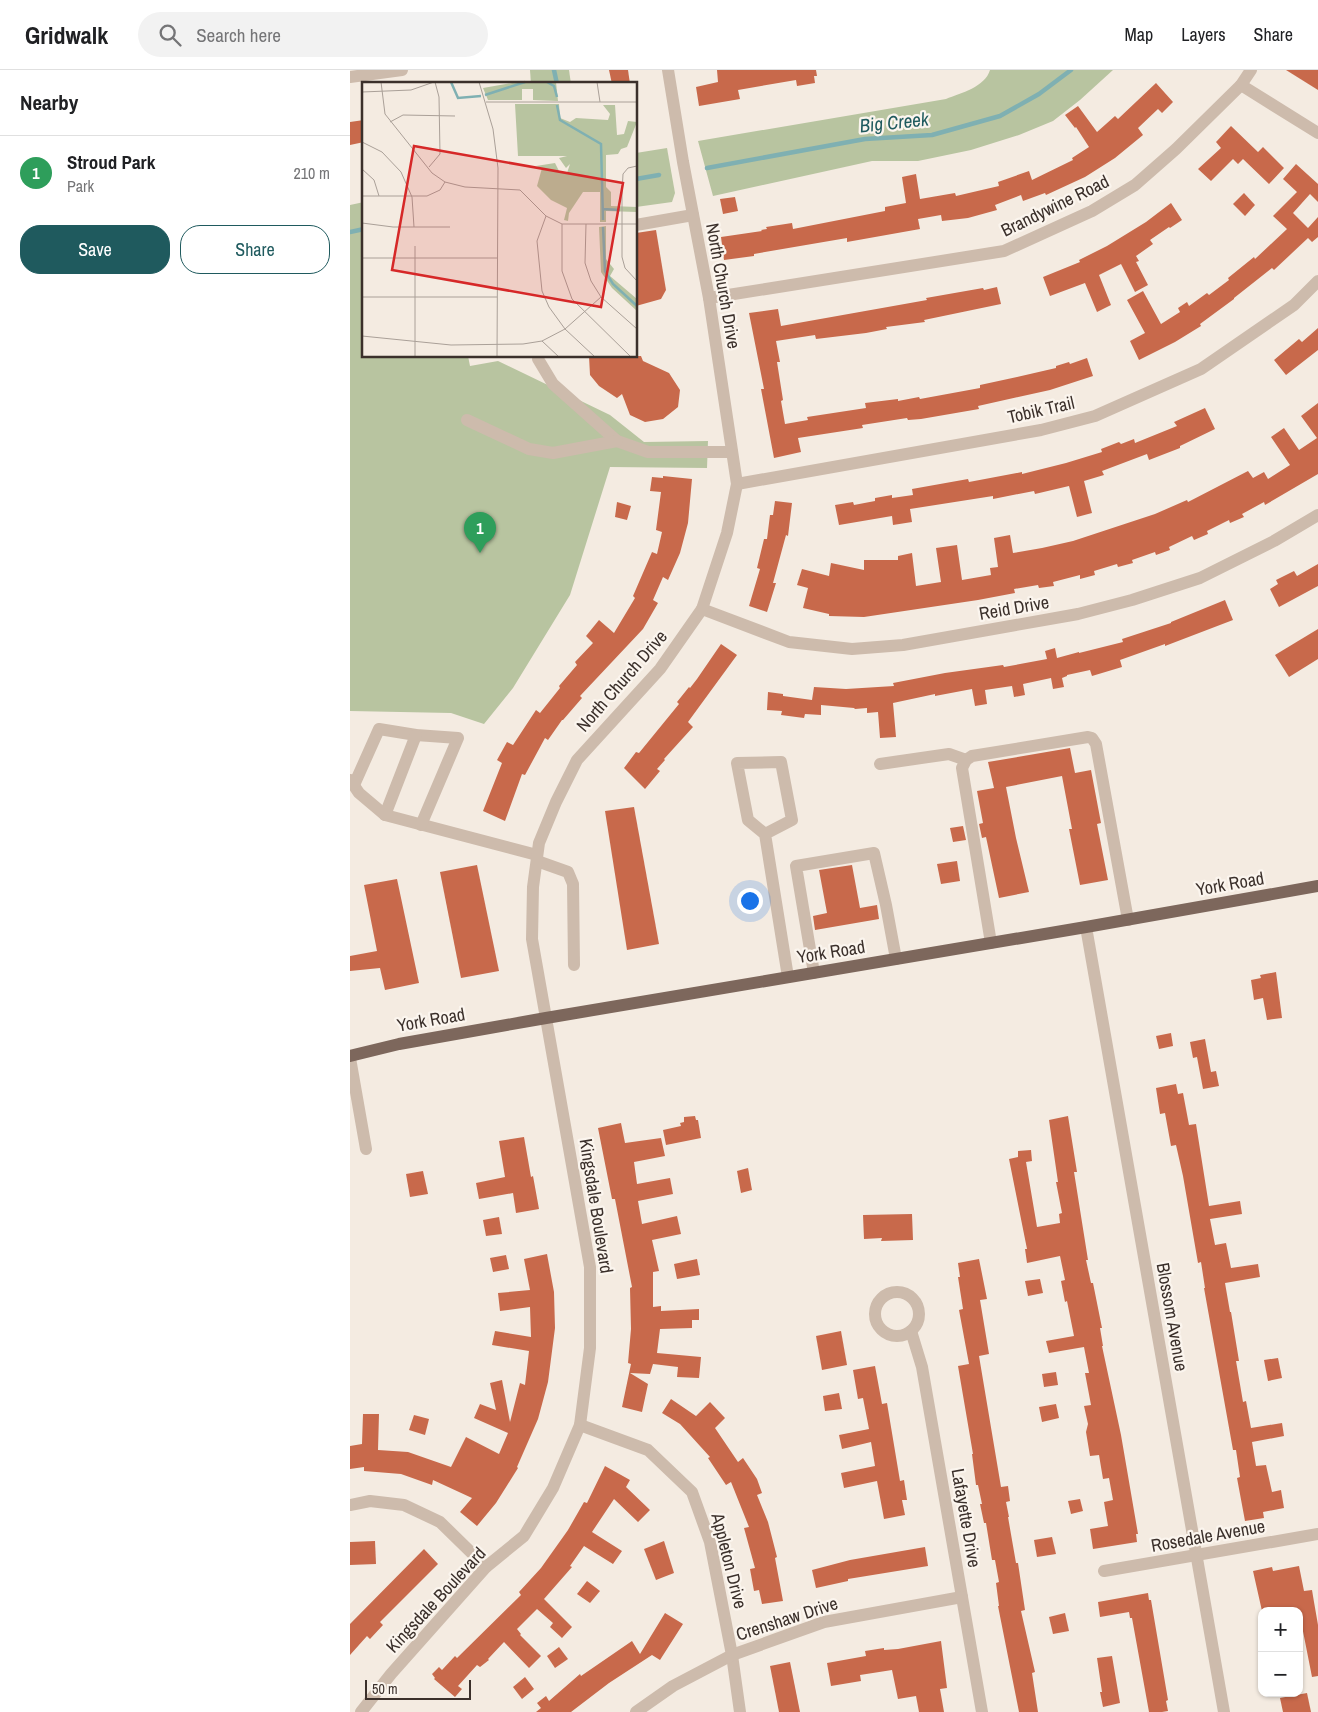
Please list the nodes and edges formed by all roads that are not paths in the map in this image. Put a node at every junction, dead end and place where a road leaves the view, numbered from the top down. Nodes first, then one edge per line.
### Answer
1 (402, 70) edge
2 (668, 70) edge
3 (1250, 70) edge
4 (350, 77) edge
5 (1241, 85) junction
6 (1318, 133) edge
7 (693, 215) junction
8 (638, 226) edge
9 (1318, 282) edge
10 (709, 298) junction
11 (538, 359) dead end
12 (467, 420) dead end
13 (617, 441) junction
14 (732, 452) junction
15 (737, 484) junction
16 (1318, 515) edge
17 (702, 609) junction
18 (416, 735) junction
19 (966, 760) junction
20 (880, 764) dead end
21 (352, 782) edge
22 (385, 815) junction
23 (421, 825) junction
24 (766, 834) junction
25 (537, 858) junction
26 (1318, 886) edge
27 (1128, 920) junction
28 (1086, 928) junction
29 (991, 943) junction
30 (896, 959) junction
31 (574, 965) dead end
32 (814, 973) junction
33 (788, 977) junction
34 (546, 1018) junction
35 (350, 1057) edge
36 (366, 1149) dead end
37 (911, 1331) dead end
38 (580, 1425) junction
39 (350, 1505) edge
40 (1318, 1534) edge
41 (1196, 1556) junction
42 (486, 1567) junction
43 (1104, 1571) dead end
44 (962, 1597) junction
45 (732, 1655) junction
46 (361, 1712) edge
47 (636, 1712) edge
48 (740, 1712) edge
49 (982, 1712) edge
50 (1224, 1712) edge

1 - 4 street
2 - 7 street, North Church Drive
3 - 5 street, Brandywine Road
5 - 6 street
5 - 10 street, Brandywine Road
7 - 8 street
7 - 10 street, North Church Drive
9 - 15 street, Tobik Trail
10 - 14 street, North Church Drive
11 - 13 street
12 - 13 street
13 - 14 street
14 - 15 street, North Church Drive
15 - 17 street, North Church Drive
16 - 17 street, Reid Drive
17 - 25 street, North Church Drive
18 - 21 street
18 - 22 street
18 - 23 street
19 - 20 street
19 - 27 street
19 - 29 street
21 - 22 street
22 - 23 street
23 - 25 street
24 - 24 street
24 - 33 street
25 - 31 street
25 - 34 street, North Church Drive
26 - 27 main road, York Road
27 - 28 main road, York Road
28 - 29 main road, York Road
28 - 41 street, Blossom Avenue
29 - 30 main road, York Road
30 - 32 main road, York Road
30 - 32 street
32 - 33 main road, York Road
33 - 34 main road, York Road
34 - 35 main road, York Road
34 - 38 street, Kingsdale Boulevard
35 - 36 street
37 - 44 street, Lafayette Drive
38 - 42 street, Kingsdale Boulevard
38 - 45 street, Appleton Drive
39 - 42 street
40 - 41 street, Rosedale Avenue
41 - 43 street, Rosedale Avenue
41 - 50 street, Blossom Avenue
42 - 46 street, Kingsdale Boulevard
44 - 45 street, Crenshaw Drive
44 - 49 street, Lafayette Drive
45 - 47 street, Crenshaw Drive
45 - 48 street, Appleton Drive

